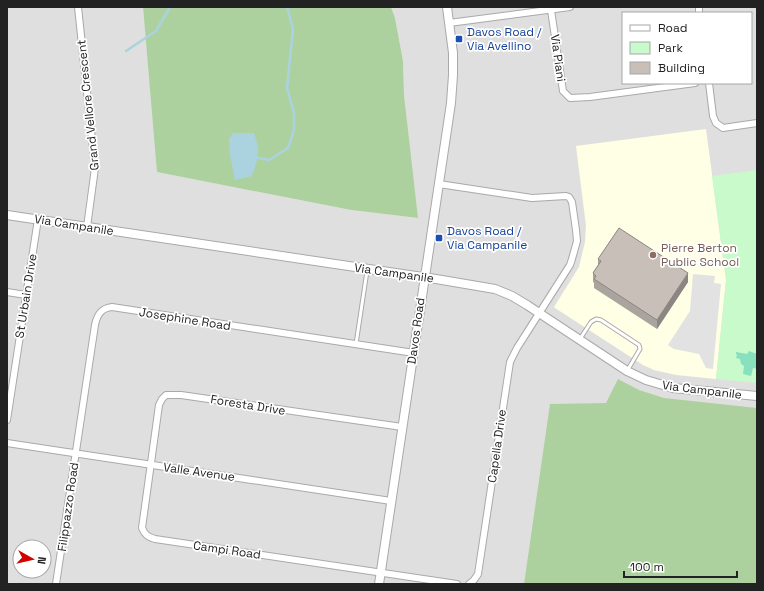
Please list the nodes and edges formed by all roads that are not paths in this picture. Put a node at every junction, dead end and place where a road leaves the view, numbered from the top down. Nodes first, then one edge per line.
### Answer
1 (78, 7) edge
2 (447, 7) edge
3 (570, 7) edge
4 (551, 10) junction
5 (449, 23) junction
6 (688, 84) edge
7 (709, 84) edge
8 (757, 123) edge
9 (438, 184) junction
10 (7, 215) edge
11 (38, 219) junction
12 (87, 227) junction
13 (368, 269) junction
14 (424, 277) junction
15 (7, 292) edge
16 (26, 295) junction
17 (539, 313) junction
18 (579, 340) junction
19 (356, 344) junction
20 (414, 353) junction
21 (627, 371) junction
22 (757, 396) edge
23 (7, 420) edge
24 (402, 427) junction
25 (7, 443) edge
26 (76, 454) junction
27 (150, 465) junction
28 (391, 501) junction
29 (380, 572) junction
30 (56, 584) edge
31 (379, 584) edge
32 (457, 584) edge
33 (469, 584) edge

1 - 12 street, Grand Vellore Crescent
2 - 5 street, Davos Road
3 - 4 street
4 - 5 street
4 - 6 street, Via Piani
5 - 9 street, Davos Road
7 - 8 street
9 - 14 street, Davos Road
9 - 17 street, Capella Drive
10 - 11 street, Via Campanile
11 - 12 street, Via Campanile
11 - 16 street, St Urbain Drive
12 - 13 street, Via Campanile
13 - 14 street, Via Campanile
13 - 19 lane
14 - 17 street, Via Campanile
14 - 20 street, Davos Road
15 - 16 street
16 - 23 street, St Urbain Drive
17 - 18 street, Via Campanile
17 - 33 street, Capella Drive
18 - 21 street, Via Campanile
18 - 21 lane
19 - 20 street, Josephine Road
19 - 26 street, Josephine Road
20 - 24 street, Davos Road
21 - 22 street, Via Campanile
24 - 27 street, Foresta Drive
24 - 28 street, Davos Road
25 - 26 street, Valle Avenue
26 - 27 street, Valle Avenue
26 - 30 street, Filippazzo Road
27 - 28 street, Valle Avenue
27 - 29 street, Campi Road
28 - 29 street, Davos Road
29 - 31 street, Davos Road
29 - 32 street

